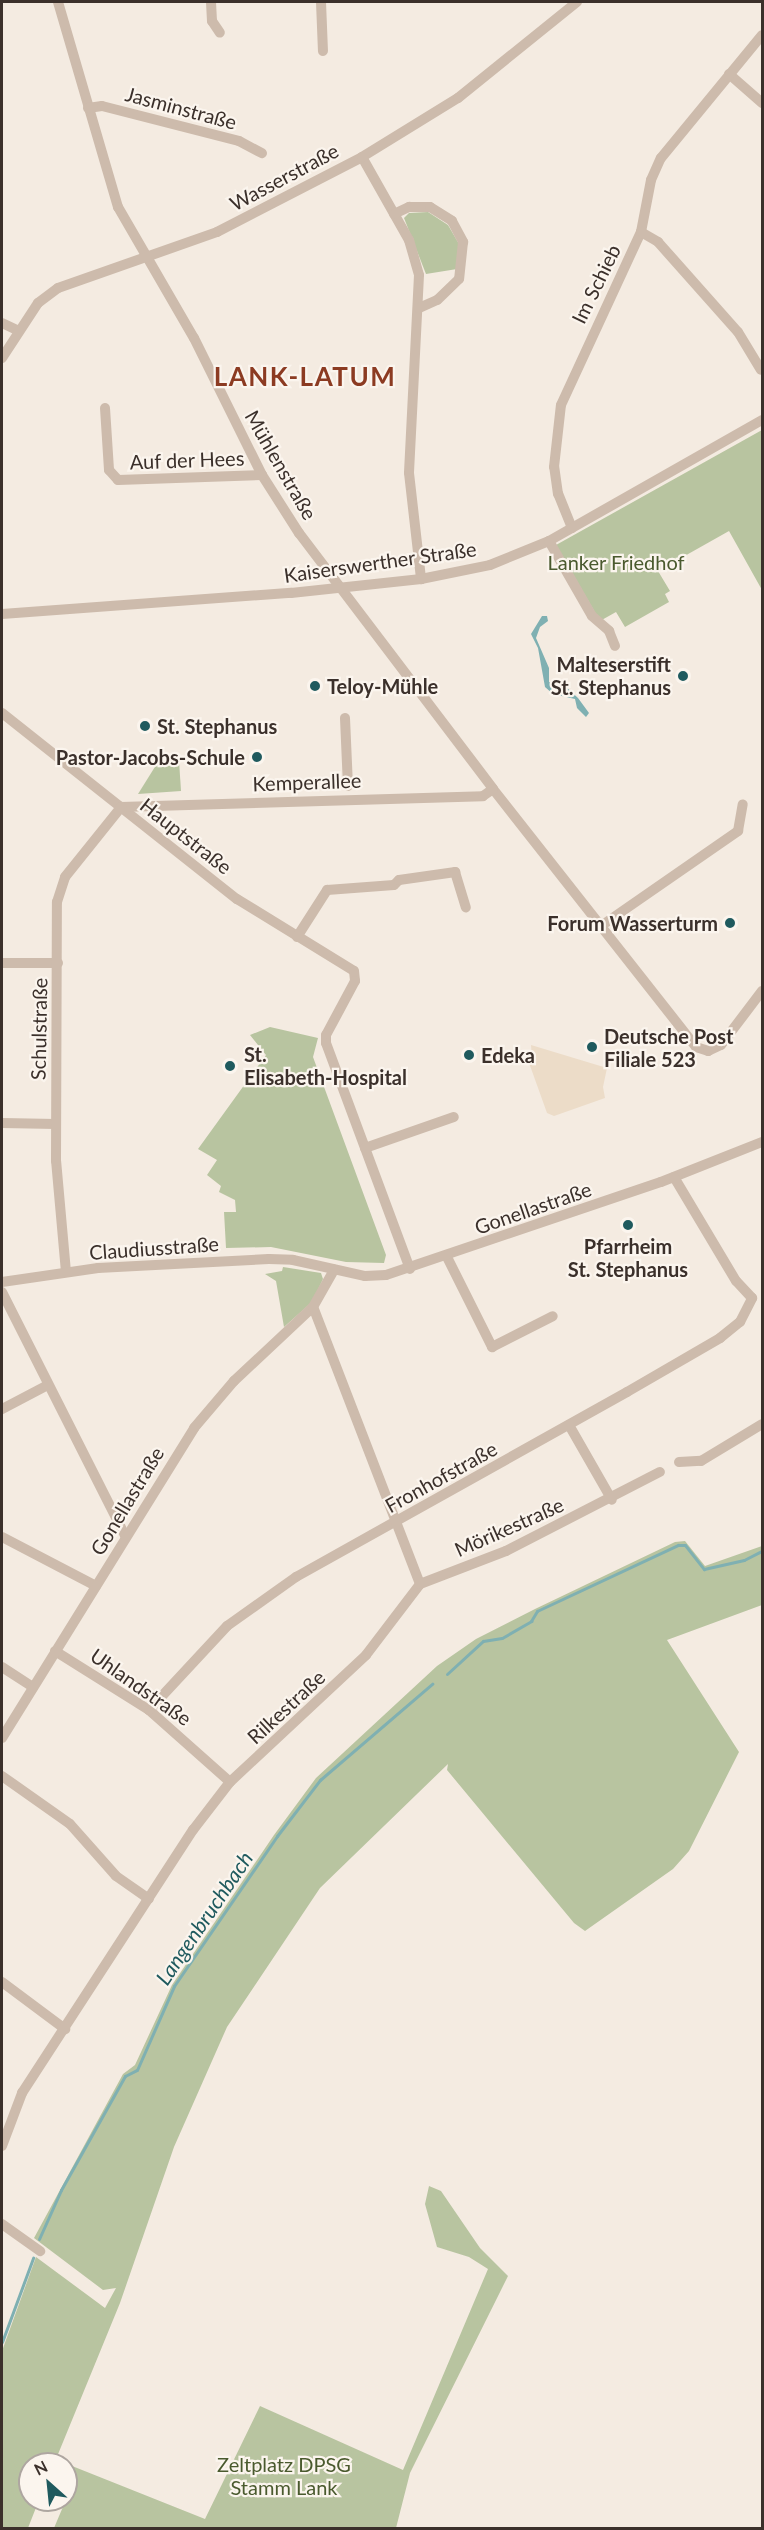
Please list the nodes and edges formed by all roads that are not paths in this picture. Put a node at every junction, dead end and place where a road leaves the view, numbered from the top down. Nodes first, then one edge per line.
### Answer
1 (58, 2) edge
2 (211, 2) edge
3 (321, 2) edge
4 (573, 3) edge
5 (220, 33) dead end
6 (762, 35) edge
7 (323, 51) dead end
8 (729, 74) junction
9 (762, 103) edge
10 (88, 108) junction
11 (262, 153) dead end
12 (362, 157) junction
13 (394, 214) junction
14 (641, 232) junction
15 (146, 258) junction
16 (419, 308) junction
17 (2, 323) edge
18 (17, 330) junction
19 (2, 358) edge
20 (761, 370) edge
21 (105, 408) dead end
22 (762, 420) edge
23 (262, 475) junction
24 (572, 528) junction
25 (549, 541) junction
26 (421, 579) junction
27 (340, 588) junction
28 (2, 614) edge
29 (615, 646) dead end
30 (2, 713) edge
31 (345, 718) dead end
32 (348, 786) dead end
33 (493, 789) junction
34 (743, 804) dead end
35 (121, 807) junction
36 (466, 908) dead end
37 (601, 926) junction
38 (297, 937) junction
39 (2, 963) edge
40 (58, 963) junction
41 (762, 991) edge
42 (454, 1117) dead end
43 (2, 1123) edge
44 (56, 1124) junction
45 (762, 1142) edge
46 (365, 1148) junction
47 (674, 1177) junction
48 (447, 1257) junction
49 (309, 1263) joint
50 (410, 1269) junction
51 (334, 1270) junction
52 (66, 1272) junction
53 (2, 1282) edge
54 (2, 1292) edge
55 (754, 1295) edge
56 (313, 1307) junction
57 (553, 1316) dead end
58 (48, 1385) junction
59 (2, 1409) edge
60 (569, 1425) junction
61 (762, 1425) edge
62 (679, 1462) dead end
63 (660, 1472) dead end
64 (612, 1500) junction
65 (396, 1523) junction
66 (126, 1536) junction
67 (2, 1537) edge
68 (420, 1584) junction
69 (96, 1586) junction
70 (55, 1651) junction
71 (2, 1667) edge
72 (33, 1687) junction
73 (148, 1710) junction
74 (2, 1738) edge
75 (2, 1776) edge
76 (230, 1782) junction
77 (148, 1899) junction
78 (2, 1982) edge
79 (64, 2029) junction
80 (2, 2146) edge
81 (2, 2224) edge
82 (40, 2251) dead end

1 - 10 street, Mühlenstraße
2 - 5 street
3 - 7 street
4 - 12 street, Wasserstraße
6 - 8 street
8 - 9 street
8 - 14 street
10 - 11 street, Jasminstraße
10 - 15 street, Mühlenstraße
12 - 13 street
12 - 15 street, Wasserstraße
13 - 16 street
13 - 16 street
14 - 20 street, Im Schieb
14 - 24 street, Im Schieb
15 - 18 street, Wasserstraße
15 - 23 street, Mühlenstraße
16 - 26 street
17 - 18 street
18 - 19 street, Wasserstraße
21 - 23 street, Auf der Hees
22 - 24 street, Kaiserswerther Straße
23 - 27 street, Mühlenstraße
24 - 25 street, Kaiserswerther Straße
25 - 26 street, Kaiserswerther Straße
25 - 29 street
26 - 27 street, Kaiserswerther Straße
27 - 28 street, Kaiserswerther Straße
27 - 33 street, Mühlenstraße
30 - 35 street, Hauptstraße
31 - 32 street
33 - 35 street, Kemperallee
33 - 37 street, Mühlenstraße
34 - 37 street
35 - 38 street, Hauptstraße
35 - 40 street, Schulstraße
36 - 38 street
37 - 41 street, Mühlenstraße
38 - 46 street, Hauptstraße
39 - 40 street
40 - 44 street, Schulstraße
42 - 46 street
43 - 44 street
44 - 52 street, Schulstraße
45 - 47 street, Gonellastraße
46 - 50 street
47 - 48 street, Gonellastraße
47 - 55 street
48 - 50 street, Gonellastraße
48 - 57 street
49 - 51 street, Gonellastraße
49 - 52 street, Claudiusstraße
50 - 51 street, Gonellastraße
51 - 56 street
52 - 53 street, Claudiusstraße
54 - 58 street
55 - 60 street, Fronhofstraße
56 - 65 street
56 - 66 street, Gonellastraße
58 - 59 street
58 - 66 street
60 - 64 street
60 - 65 street, Fronhofstraße
61 - 62 street
63 - 64 street, Mörikestraße
64 - 68 street, Mörikestraße
65 - 68 street
65 - 73 street, Fronhofstraße
66 - 69 street, Gonellastraße
67 - 69 street
68 - 76 street, Rilkestraße
69 - 70 street, Gonellastraße
70 - 72 street, Gonellastraße
70 - 73 street, Uhlandstraße
71 - 72 street
72 - 74 street, Gonellastraße
73 - 76 street, Uhlandstraße
75 - 77 street
76 - 77 street, Rilkestraße
77 - 79 street, Rilkestraße
78 - 79 street
79 - 80 street, Rilkestraße
81 - 82 street

